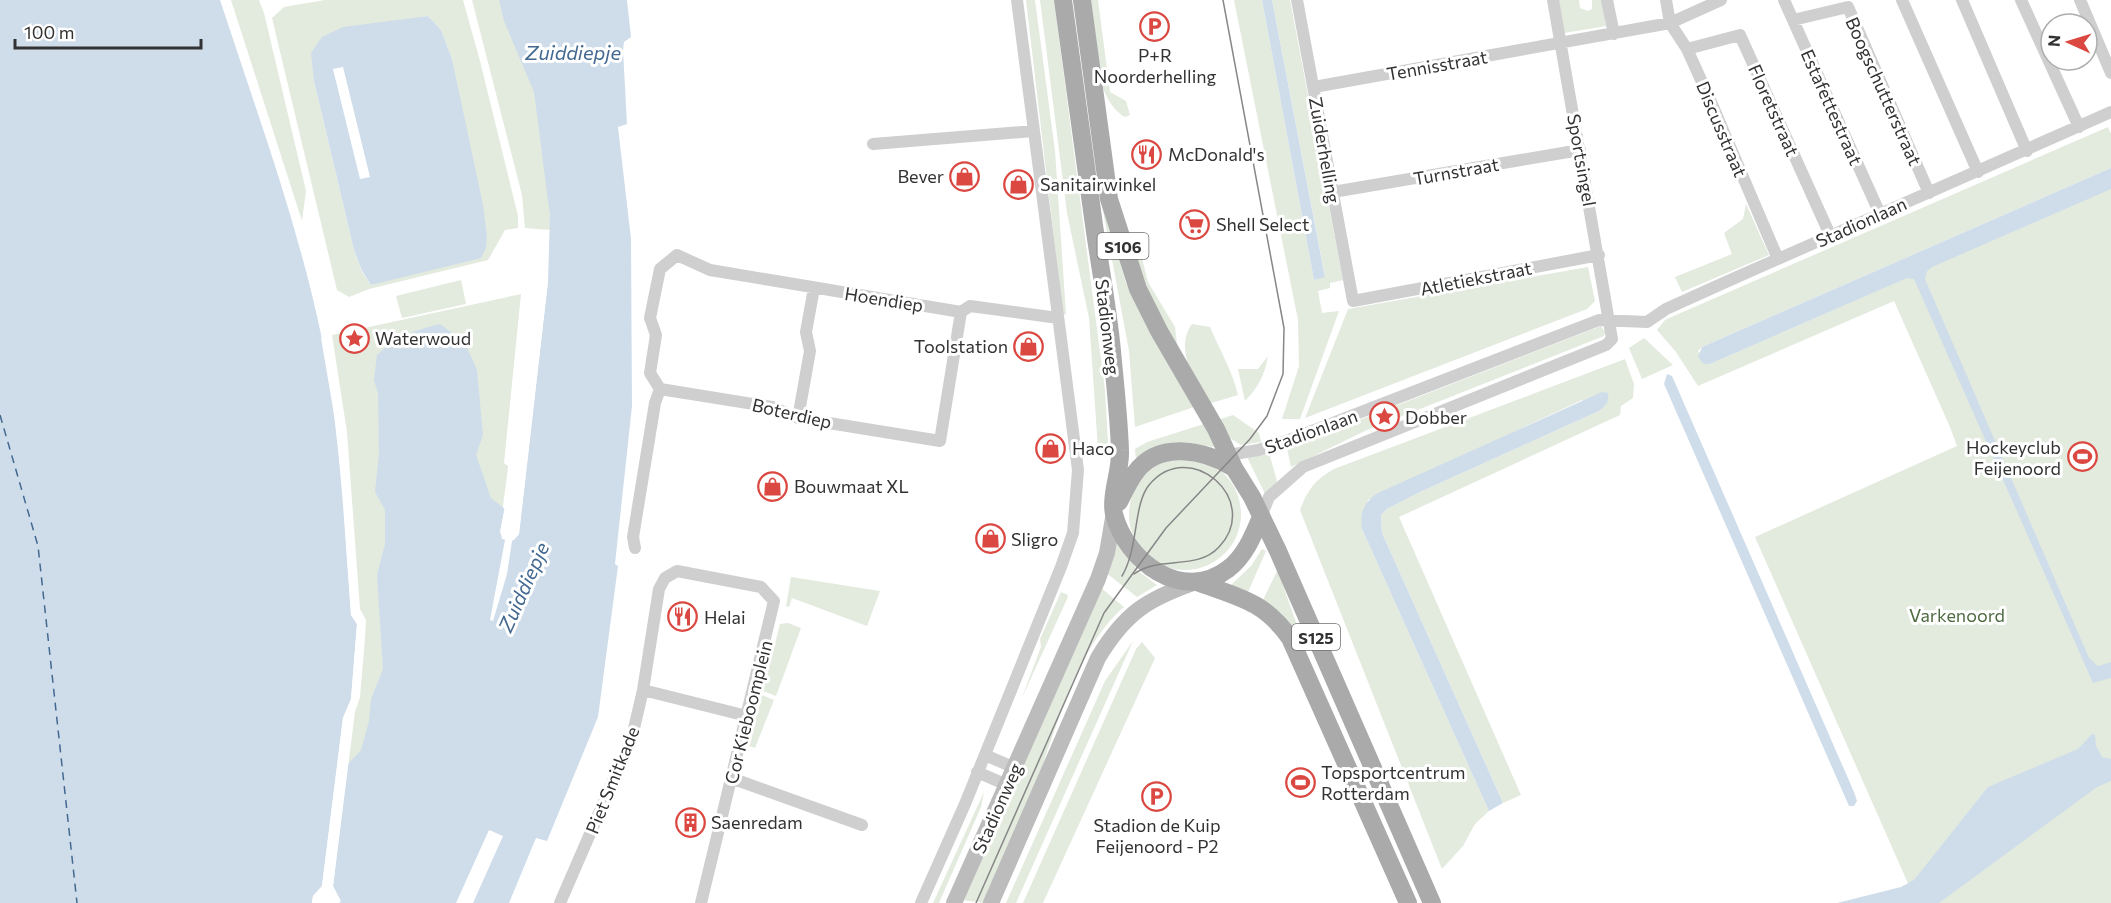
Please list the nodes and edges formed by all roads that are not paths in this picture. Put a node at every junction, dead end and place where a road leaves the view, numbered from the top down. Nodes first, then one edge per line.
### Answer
1 (1017, 0) edge
2 (1063, 0) edge
3 (1082, 0) edge
4 (1298, 0) edge
5 (1553, 0) edge
6 (1607, 0) edge
7 (1666, 0) edge
8 (1720, 0) edge
9 (1784, 0) edge
10 (1902, 0) edge
11 (1962, 0) edge
12 (2021, 0) edge
13 (2080, 0) edge
14 (1793, 20) junction
15 (1670, 23) junction
16 (1614, 34) junction
17 (1561, 43) junction
18 (1687, 50) junction
19 (2111, 73) edge
20 (1314, 87) junction
21 (2111, 112) edge
22 (2079, 127) junction
23 (1034, 131) junction
24 (873, 144) dead end
25 (1580, 150) junction
26 (2027, 151) junction
27 (1978, 172) junction
28 (1333, 192) junction
29 (1929, 193) junction
30 (1880, 214) junction
31 (1830, 235) junction
32 (1599, 255) junction
33 (1778, 259) junction
34 (814, 288) junction
35 (1353, 301) joint
36 (960, 312) junction
37 (1058, 318) junction
38 (1612, 326) junction
39 (660, 389) junction
40 (798, 418) junction
41 (1229, 455) junction
42 (1114, 512) junction
43 (1261, 517) junction
44 (635, 548) dead end
45 (1197, 582) junction
46 (767, 592) joint
47 (643, 690) junction
48 (747, 716) junction
49 (985, 755) junction
50 (1015, 768) junction
51 (978, 772) junction
52 (731, 778) junction
53 (1007, 785) junction
54 (862, 825) dead end
55 (560, 903) edge
56 (701, 903) edge
57 (921, 903) edge
58 (954, 903) edge
59 (991, 903) edge
60 (1408, 903) edge
61 (1432, 903) edge

1 - 23 street
2 - 42 main road, Stadionweg / S106
3 - 41 main road, Stadionweg / S106
4 - 20 street, Zuiderhelling
5 - 17 street, Sportsingel
6 - 16 street
7 - 15 street, Discusstraat
8 - 15 street, Tennisstraat
9 - 14 street, Estafettestraat
10 - 27 street
11 - 26 street
12 - 22 street
13 - 19 street
14 - 29 street, Boogschutterstraat
14 - 30 street, Estafettestraat
15 - 16 street, Tennisstraat
15 - 18 street, Discusstraat
16 - 17 street, Tennisstraat
17 - 20 street, Tennisstraat
17 - 25 street, Sportsingel
18 - 31 street, Floretstraat
18 - 33 street, Discusstraat
20 - 28 street, Zuiderhelling
21 - 22 street, Stadionlaan
22 - 26 street, Stadionlaan
23 - 24 street
23 - 37 street
25 - 28 street, Turnstraat
25 - 32 street, Sportsingel
26 - 27 street, Stadionlaan
27 - 29 street, Stadionlaan
28 - 35 street, Zuiderhelling
29 - 30 street, Stadionlaan
30 - 31 street, Stadionlaan
31 - 33 street, Stadionlaan
32 - 35 street, Atletiekstraat
32 - 38 street, Sportsingel
33 - 38 street, Stadionlaan
34 - 36 street, Hoendiep
34 - 39 street, Hoendiep
34 - 40 street
36 - 37 street, Hoendiep
36 - 40 street, Boterdiep
37 - 49 street
38 - 41 street, Stadionlaan
38 - 43 street, Stadionlaan
39 - 40 street, Boterdiep
39 - 44 street
41 - 42 main road, Stadionweg
41 - 43 main road, Stadionweg / S106
42 - 45 main road
42 - 50 main road, Stadionweg / S106
43 - 45 main road, Stadionweg
43 - 61 main road, S125
45 - 59 main road, Stadionweg
45 - 60 main road, S125
46 - 47 street, Piet Smitkade
46 - 48 street, Cor Kieboomplein
47 - 48 street
47 - 55 street, Piet Smitkade
48 - 52 street, Cor Kieboomplein
49 - 50 street
49 - 51 street
50 - 53 main road, Stadionweg / S106
51 - 53 street
51 - 57 street
52 - 54 street
52 - 56 street, Cor Kieboomplein
53 - 58 main road, Stadionweg / S106

